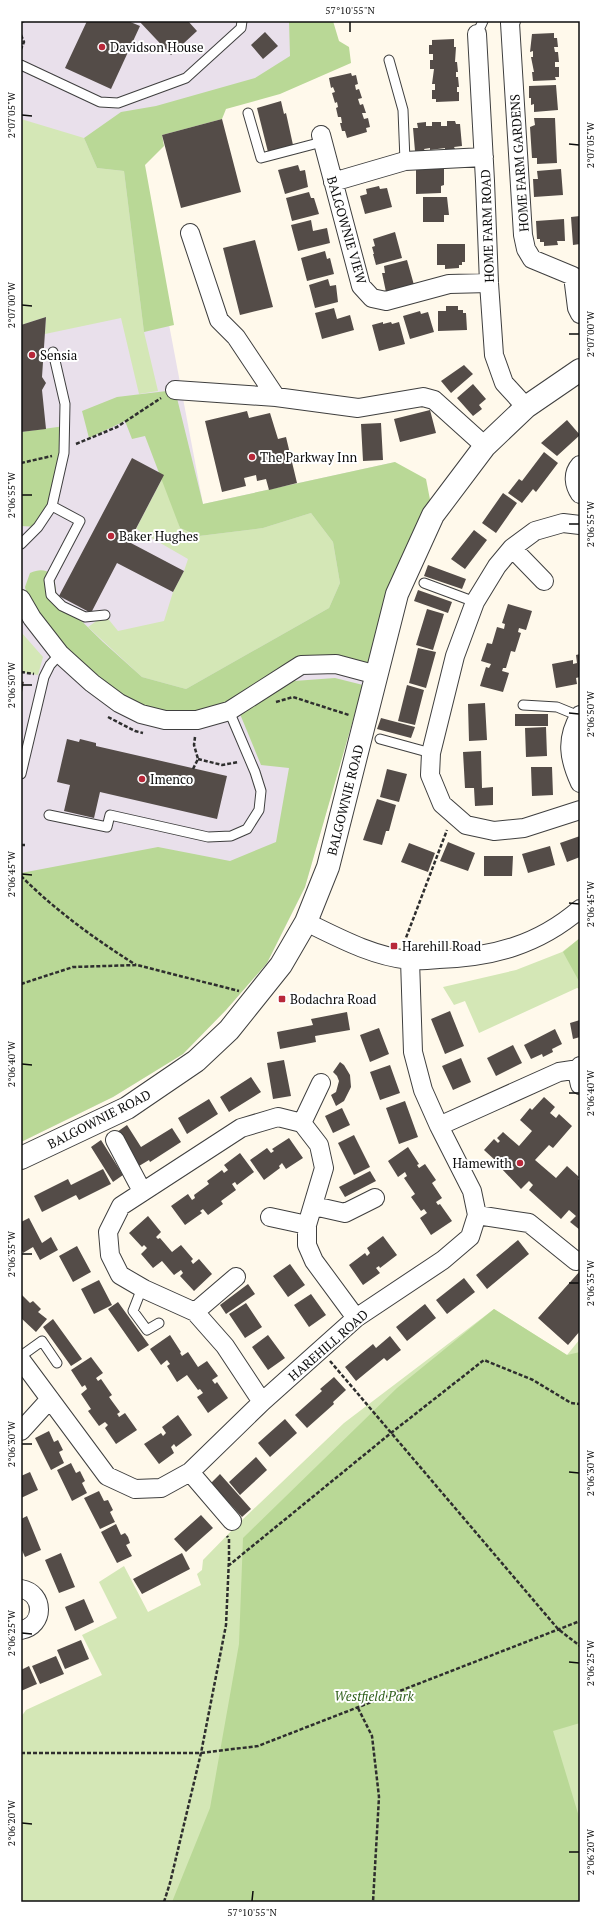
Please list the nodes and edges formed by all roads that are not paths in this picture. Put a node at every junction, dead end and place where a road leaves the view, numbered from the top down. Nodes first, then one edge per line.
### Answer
1 (242, 21) edge
2 (511, 21) edge
3 (480, 28) edge
4 (389, 60) dead end
5 (21, 65) edge
6 (248, 114) dead end
7 (321, 139) joint
8 (484, 158) junction
9 (405, 161) junction
10 (333, 182) junction
11 (190, 233) dead end
12 (577, 274) edge
13 (489, 283) junction
14 (580, 314) edge
15 (53, 352) dead end
16 (580, 370) edge
17 (175, 390) road end
18 (276, 397) junction
19 (526, 407) junction
20 (485, 446) junction
21 (580, 465) edge
22 (580, 494) edge
23 (52, 506) junction
24 (580, 525) edge
25 (21, 544) edge
26 (512, 548) junction
27 (544, 581) dead end
28 (424, 583) dead end
29 (21, 600) edge
30 (475, 602) junction
31 (105, 615) dead end
32 (60, 654) junction
33 (376, 675) junction
34 (523, 706) dead end
35 (229, 711) junction
36 (580, 716) edge
37 (380, 739) dead end
38 (431, 753) junction
39 (21, 774) edge
40 (580, 783) edge
41 (580, 810) edge
42 (49, 814) dead end
43 (580, 910) edge
44 (306, 922) junction
45 (404, 959) junction
46 (580, 1073) edge
47 (321, 1083) dead end
48 (302, 1123) junction
49 (439, 1126) junction
50 (115, 1140) dead end
51 (21, 1158) edge
52 (142, 1191) junction
53 (375, 1198) dead end
54 (314, 1206) junction
55 (477, 1215) junction
56 (270, 1217) dead end
57 (307, 1225) junction
58 (576, 1261) dead end
59 (236, 1277) dead end
60 (142, 1288) junction
61 (195, 1312) junction
62 (356, 1318) junction
63 (159, 1323) dead end
64 (21, 1356) edge
65 (21, 1360) edge
66 (57, 1363) dead end
67 (50, 1399) junction
68 (262, 1402) junction
69 (21, 1431) edge
70 (190, 1472) junction
71 (232, 1521) road end
72 (21, 1589) edge
73 (21, 1630) edge

1 - 5 lane
2 - 12 street, HOME FARM GARDENS
3 - 8 street, HOME FARM ROAD
4 - 9 lane
6 - 7 lane
7 - 10 street, BALGOWNIE VIEW
8 - 9 street
8 - 13 street, HOME FARM ROAD
9 - 10 street
10 - 13 street, BALGOWNIE VIEW
11 - 18 street
12 - 14 street, HOME FARM GARDENS
13 - 19 street, HOME FARM ROAD
15 - 23 lane
16 - 19 street, BALGOWNIE ROAD
17 - 18 street
18 - 20 street
19 - 20 street, BALGOWNIE ROAD
20 - 33 street, BALGOWNIE ROAD
21 - 22 street
23 - 25 lane
23 - 31 lane
24 - 26 street
26 - 27 street
26 - 30 street
28 - 30 lane
29 - 32 street
30 - 38 street
32 - 35 street
32 - 39 lane
33 - 35 street
33 - 44 street, BALGOWNIE ROAD
34 - 36 lane
35 - 42 lane
36 - 40 street
37 - 38 lane
38 - 41 street
43 - 45 street
44 - 45 street
44 - 51 street, BALGOWNIE ROAD
45 - 49 street, HAREHILL ROAD
46 - 49 street
47 - 48 street
48 - 52 street
48 - 54 street
49 - 55 street, HAREHILL ROAD
50 - 52 street
52 - 60 street
53 - 54 street
54 - 57 street
55 - 58 street
55 - 62 street, HAREHILL ROAD
56 - 57 street
57 - 62 street
59 - 61 street
60 - 61 street
60 - 63 lane
61 - 68 street
62 - 68 street, HAREHILL ROAD
64 - 66 lane
65 - 67 street, HAREHILL ROAD
67 - 69 street
67 - 70 street, HAREHILL ROAD
68 - 70 street, HAREHILL ROAD
70 - 71 street
72 - 73 street

